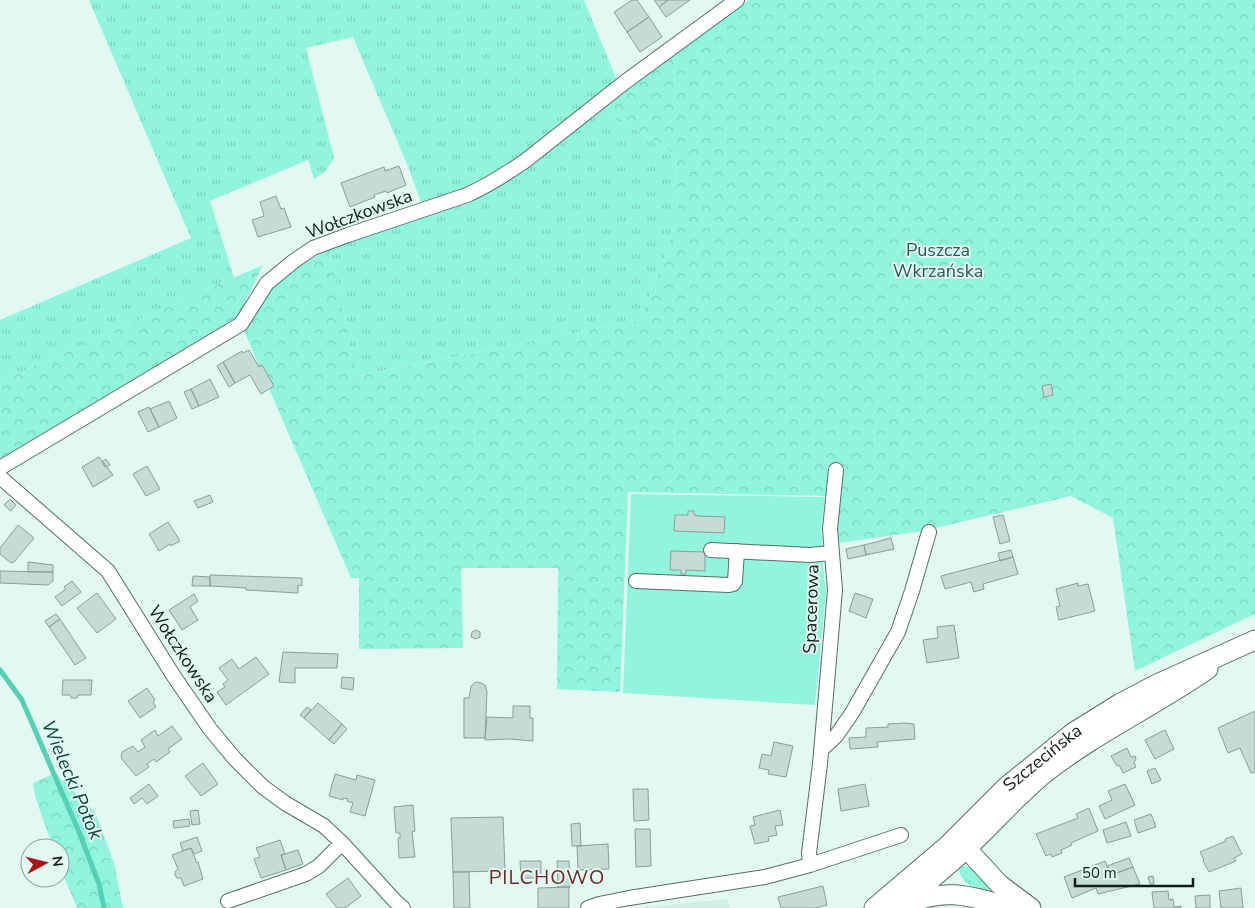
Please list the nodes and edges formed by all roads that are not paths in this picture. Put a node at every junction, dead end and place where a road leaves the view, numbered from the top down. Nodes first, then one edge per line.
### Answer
1 (737, 0) edge
2 (0, 468) edge
3 (836, 470) dead end
4 (0, 477) edge
5 (929, 532) dead end
6 (711, 550) dead end
7 (736, 551) junction
8 (831, 553) junction
9 (636, 581) dead end
10 (1247, 644) edge
11 (821, 750) junction
12 (901, 835) dead end
13 (342, 843) junction
14 (946, 846) junction
15 (966, 848) junction
16 (810, 865) junction
17 (947, 865) junction
18 (999, 884) junction
19 (228, 901) dead end
20 (982, 902) edge
21 (403, 908) edge
22 (588, 908) edge
23 (874, 908) edge
24 (899, 908) edge
25 (1014, 908) edge
26 (1031, 908) edge

1 - 2 street, Wołczkowska
3 - 8 street, Spacerowa
4 - 13 street, Wołczkowska
5 - 11 street
6 - 7 street
7 - 8 street
7 - 9 street
8 - 11 street, Spacerowa
10 - 14 main road, Szczecińska
10 - 15 main road, Szczecińska
11 - 16 street, Spacerowa
12 - 16 street
13 - 19 street
13 - 21 street, Wołczkowska
14 - 15 main road
14 - 17 main road
14 - 23 main road, Szczecińska
15 - 17 main road, Szczecińska
15 - 18 main road
16 - 22 street
17 - 20 main road
17 - 24 main road, Szczecińska
18 - 20 street
18 - 26 main road
20 - 24 main road
20 - 25 main road

